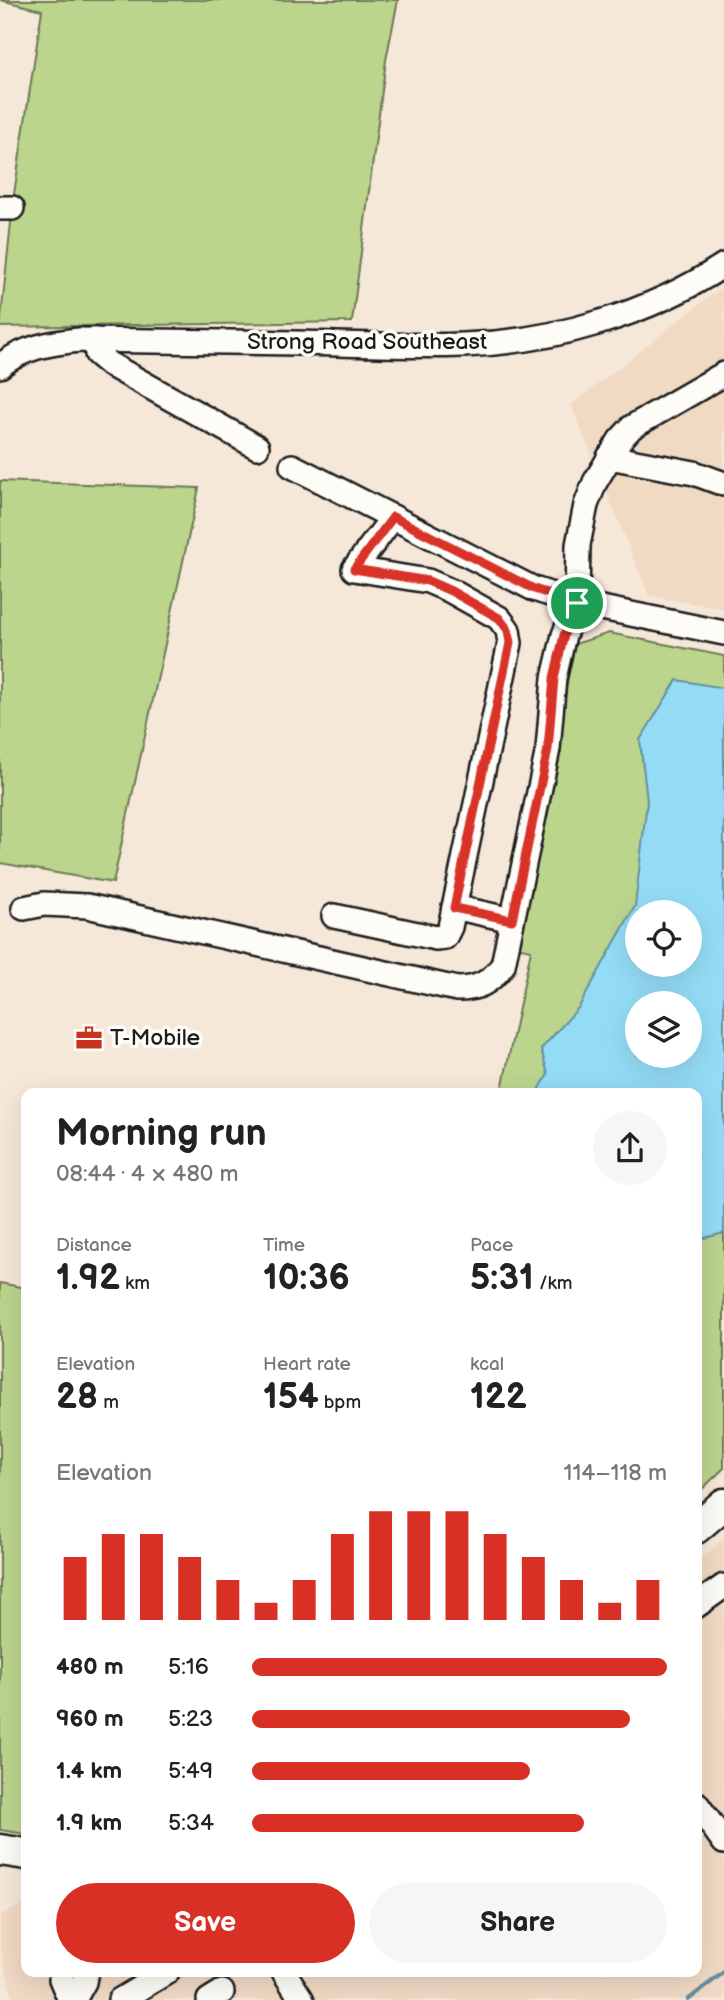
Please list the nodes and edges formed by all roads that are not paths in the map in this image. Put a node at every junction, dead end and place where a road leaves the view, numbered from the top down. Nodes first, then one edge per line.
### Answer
1 (724, 265) edge
2 (94, 340) junction
3 (0, 366) edge
4 (724, 374) edge
5 (257, 447) dead end
6 (610, 457) junction
7 (292, 466) dead end
8 (724, 484) edge
9 (393, 517) junction
10 (577, 603) junction
11 (724, 633) edge
12 (24, 908) dead end
13 (454, 908) junction
14 (334, 916) dead end
15 (512, 920) junction
16 (724, 1504) edge
17 (702, 1523) edge
18 (724, 1586) edge
19 (702, 1602) edge
20 (702, 1811) edge
21 (724, 1842) edge
22 (0, 1850) edge
23 (21, 1853) edge
24 (61, 1977) edge
25 (85, 1977) edge
26 (159, 1977) edge
27 (287, 1977) edge
28 (72, 2000) edge
29 (120, 2000) edge
30 (302, 2000) edge

1 - 2 street, Strong Road Southeast
2 - 3 street, Strong Road Southeast
2 - 5 street
4 - 6 street
6 - 8 street
6 - 10 street
7 - 9 street
9 - 10 street
9 - 13 street
10 - 11 street
10 - 15 street
12 - 15 street
13 - 14 street
13 - 15 street
16 - 17 main road
18 - 19 street
20 - 21 street
22 - 23 main road
24 - 28 street
25 - 28 street
26 - 29 street
27 - 30 street

